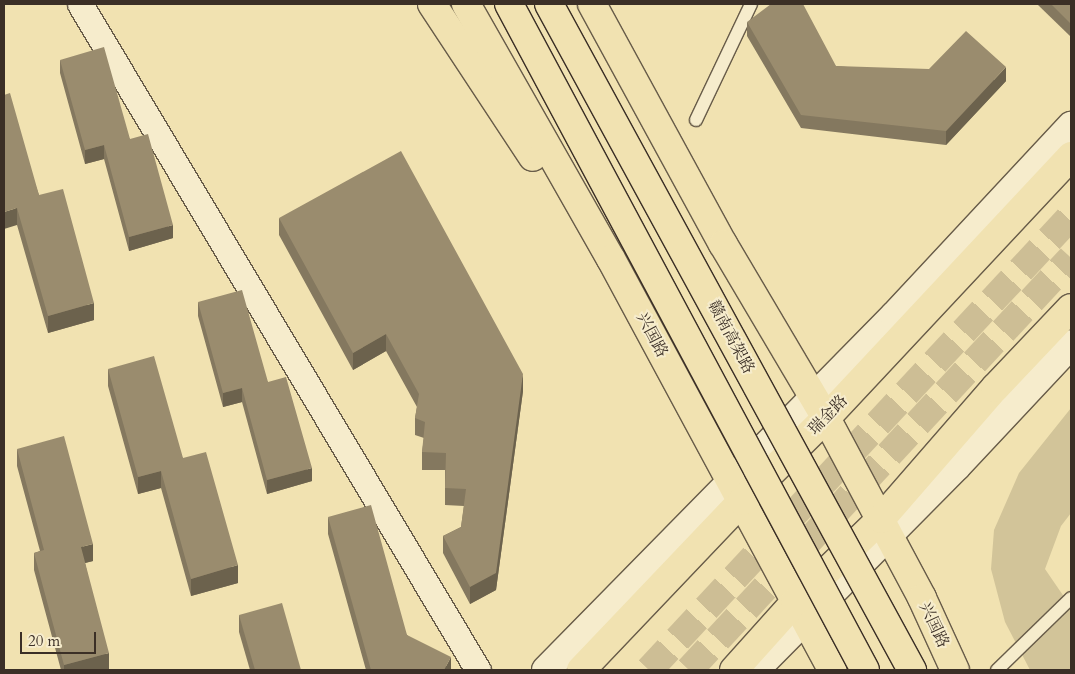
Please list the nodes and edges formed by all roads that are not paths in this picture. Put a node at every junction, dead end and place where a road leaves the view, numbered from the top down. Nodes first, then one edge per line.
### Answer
1 (80, 4) edge
2 (432, 4) edge
3 (466, 4) edge
4 (509, 4) edge
5 (549, 4) edge
6 (574, 4) edge
7 (592, 4) edge
8 (751, 4) edge
9 (696, 120) dead end
10 (1071, 126) edge
11 (674, 155) junction
12 (1071, 156) edge
13 (1071, 308) edge
14 (652, 335) junction
15 (1071, 344) edge
16 (820, 407) junction
17 (737, 491) junction
18 (885, 527) junction
19 (1071, 598) edge
20 (801, 610) junction
21 (478, 670) edge
22 (546, 670) edge
23 (581, 670) edge
24 (734, 670) edge
25 (755, 670) edge
26 (832, 670) edge
27 (865, 670) edge
28 (912, 670) edge
29 (955, 670) edge
30 (997, 670) edge

1 - 21 street
2 - 14 main road
3 - 14 main road, 兴国路
4 - 27 main road, bridge
5 - 28 main road, 赣南高架路, bridge
6 - 11 main road
7 - 11 main road, 兴国路
8 - 9 lane
10 - 16 street
11 - 16 main road, 兴国路
12 - 16 main road, 瑞金路
13 - 18 main road
14 - 17 main road, 兴国路
15 - 18 street
16 - 17 main road, 瑞金路
16 - 18 main road, 兴国路
17 - 20 main road, 兴国路
17 - 22 street
17 - 23 main road, 瑞金路
18 - 20 main road
18 - 29 main road, 兴国路
19 - 30 lane
20 - 24 main road
20 - 25 street
20 - 26 main road, 兴国路

